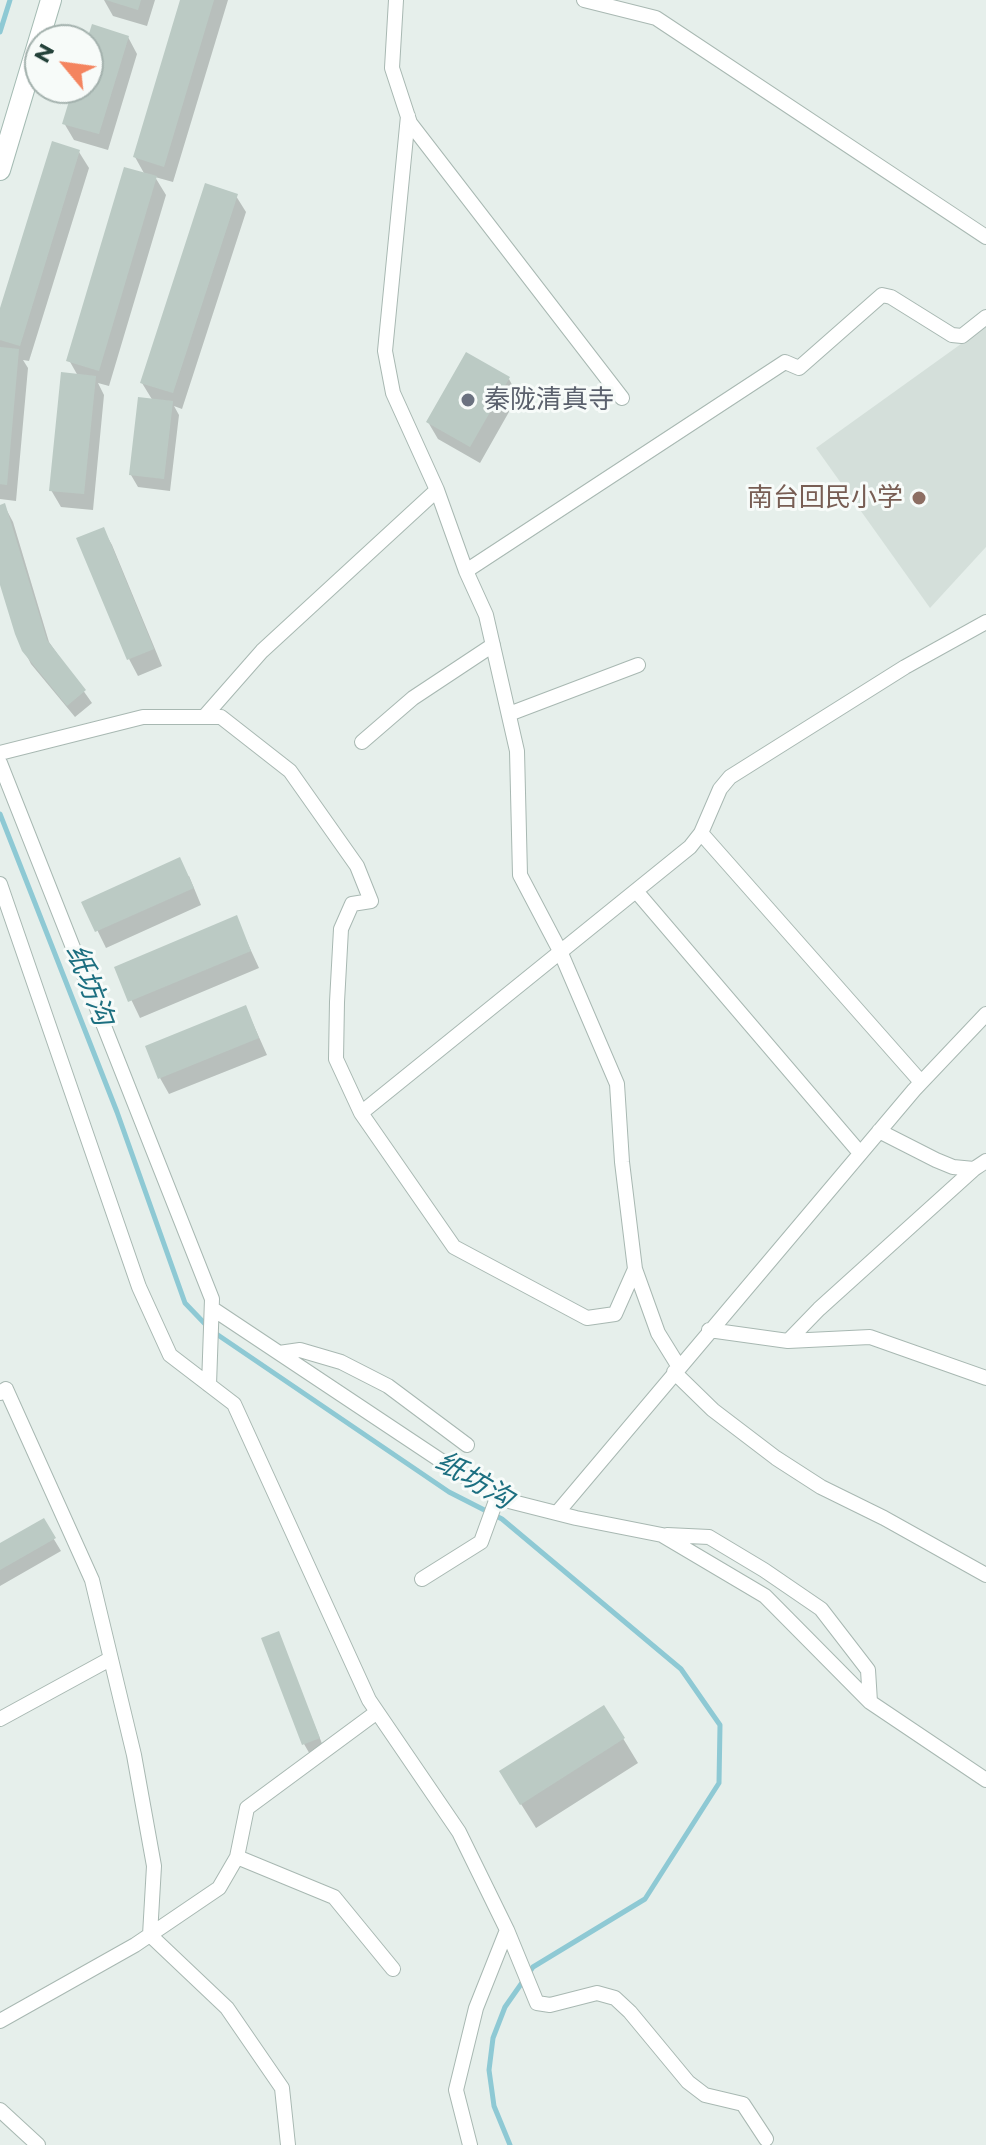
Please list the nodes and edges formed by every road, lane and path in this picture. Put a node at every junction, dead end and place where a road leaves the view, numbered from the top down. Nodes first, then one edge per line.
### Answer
1 (51, 0) edge
2 (396, 0) edge
3 (584, 0) edge
4 (408, 116) junction
5 (0, 170) edge
6 (986, 237) edge
7 (986, 317) edge
8 (622, 398) dead end
9 (437, 490) junction
10 (466, 571) junction
11 (986, 622) edge
12 (493, 645) junction
13 (638, 665) dead end
14 (509, 714) junction
15 (204, 717) junction
16 (362, 742) dead end
17 (0, 753) edge
18 (0, 763) edge
19 (701, 833) junction
20 (0, 884) edge
21 (636, 891) junction
22 (560, 951) junction
23 (986, 1014) edge
24 (921, 1082) junction
25 (361, 1113) junction
26 (879, 1131) junction
27 (860, 1153) junction
28 (980, 1165) edge
29 (635, 1269) junction
30 (213, 1315) junction
31 (709, 1330) junction
32 (788, 1341) junction
33 (279, 1353) junction
34 (677, 1370) junction
35 (986, 1378) edge
36 (209, 1385) junction
37 (0, 1393) edge
38 (467, 1445) dead end
39 (492, 1511) junction
40 (557, 1513) junction
41 (662, 1535) junction
42 (986, 1575) edge
43 (422, 1579) dead end
44 (110, 1659) junction
45 (870, 1702) junction
46 (377, 1712) junction
47 (0, 1719) edge
48 (986, 1780) edge
49 (237, 1857) junction
50 (507, 1930) junction
51 (150, 1935) junction
52 (393, 1969) dead end
53 (0, 2021) edge
54 (0, 2110) edge
55 (766, 2139) dead end
56 (38, 2145) edge
57 (288, 2145) edge
58 (470, 2145) edge

1 - 5 street
2 - 4 street
3 - 6 street
4 - 8 street
4 - 9 street
7 - 10 street
9 - 10 street
9 - 15 street
10 - 12 street
11 - 19 street
12 - 14 street
12 - 16 street
13 - 14 street
14 - 22 street
15 - 17 street
15 - 25 street
18 - 30 street
19 - 21 street
19 - 24 street
20 - 36 street
21 - 22 street
21 - 27 street
22 - 25 street
22 - 29 street
23 - 24 street
24 - 26 street
25 - 29 street
26 - 27 street
26 - 28 street
27 - 31 street
28 - 32 street
29 - 34 street
30 - 33 street
30 - 36 street
31 - 32 street
31 - 34 street
32 - 35 street
33 - 38 street
33 - 39 street
34 - 40 street
34 - 42 street
36 - 46 street
37 - 44 street
39 - 40 street
39 - 43 street
40 - 41 street
41 - 45 street
41 - 45 street
44 - 47 street
44 - 51 street
45 - 48 street
46 - 49 street
46 - 50 street
49 - 51 street
49 - 52 street
50 - 55 street
50 - 58 street
51 - 53 street
51 - 57 street
54 - 56 street

